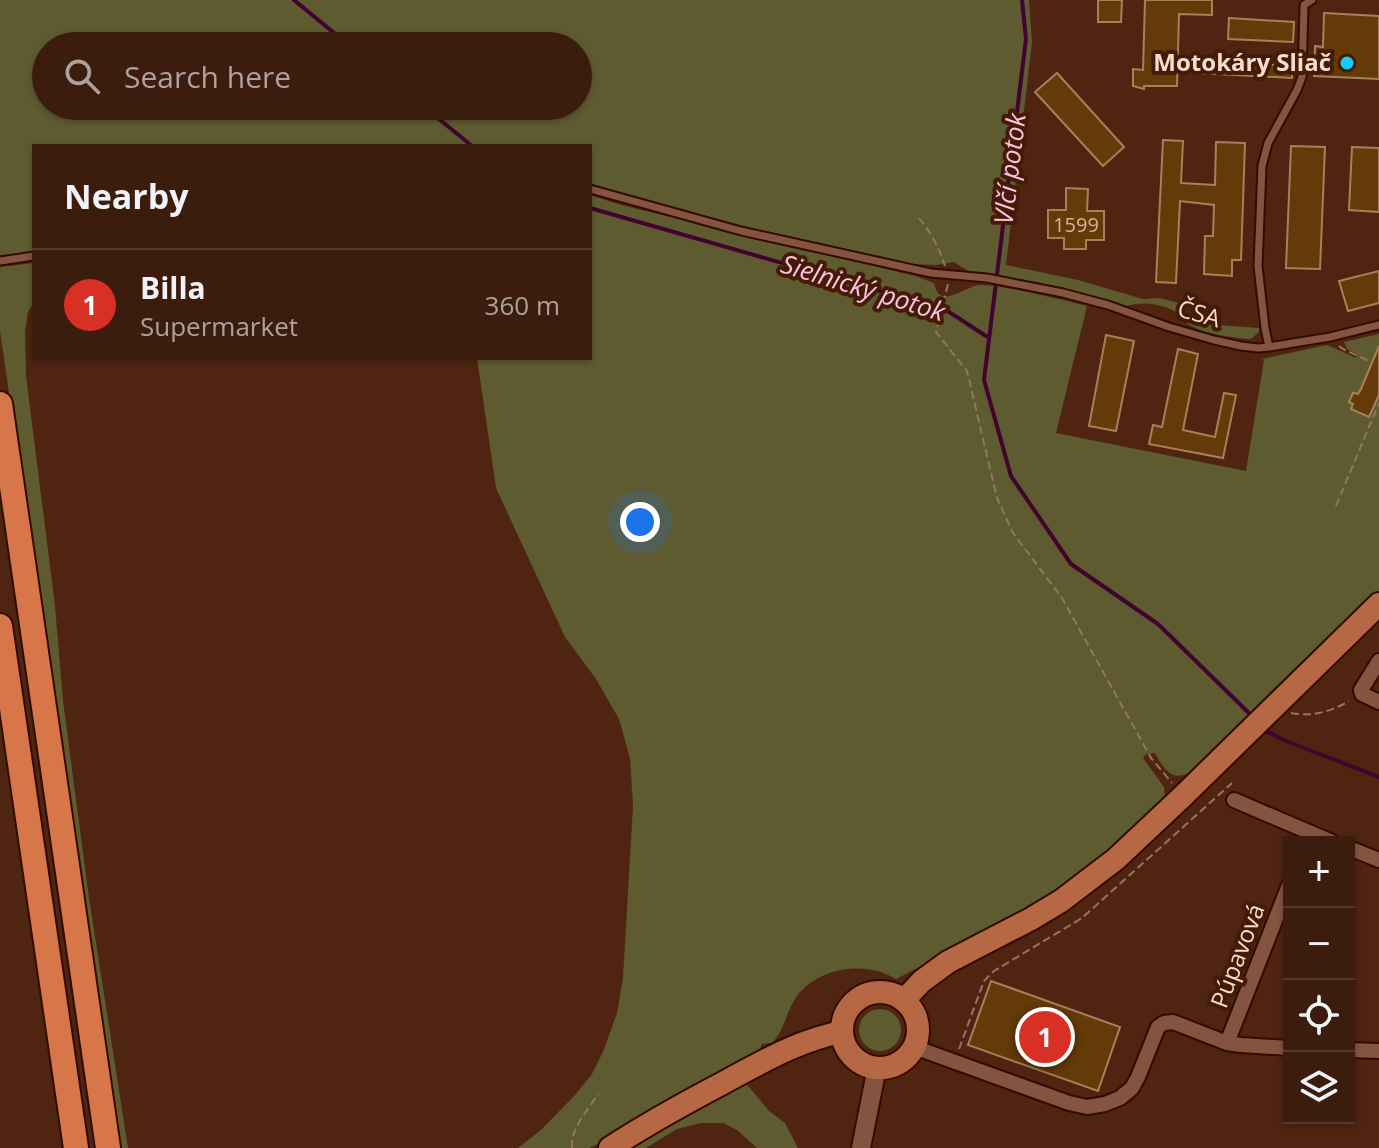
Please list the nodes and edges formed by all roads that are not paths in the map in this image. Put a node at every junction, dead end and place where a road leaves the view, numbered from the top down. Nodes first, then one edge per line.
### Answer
1 (1312, 0) edge
2 (592, 190) edge
3 (32, 256) edge
4 (0, 261) edge
5 (1379, 325) edge
6 (1269, 347) junction
7 (0, 404) edge
8 (1379, 604) edge
9 (0, 626) edge
10 (1379, 661) edge
11 (1379, 702) edge
12 (1234, 800) dead end
13 (1304, 836) edge
14 (1355, 850) edge
15 (1379, 860) edge
16 (1283, 900) edge
17 (904, 1000) junction
18 (842, 1032) junction
19 (1227, 1043) junction
20 (914, 1047) junction
21 (1283, 1048) edge
22 (1355, 1050) edge
23 (1379, 1051) edge
24 (877, 1067) junction
25 (76, 1148) edge
26 (108, 1148) edge
27 (610, 1148) edge
28 (861, 1148) edge

1 - 6 lane
2 - 6 lane, ČSA
3 - 4 lane
5 - 6 lane, ČSA
7 - 26 highway
8 - 17 main road
9 - 25 highway
10 - 11 street
12 - 13 street
14 - 15 street
16 - 19 street, Púpavová
17 - 18 main road
17 - 20 main road
18 - 24 main road
18 - 27 main road
19 - 20 street
19 - 21 street
20 - 24 main road
22 - 23 street
24 - 28 street

